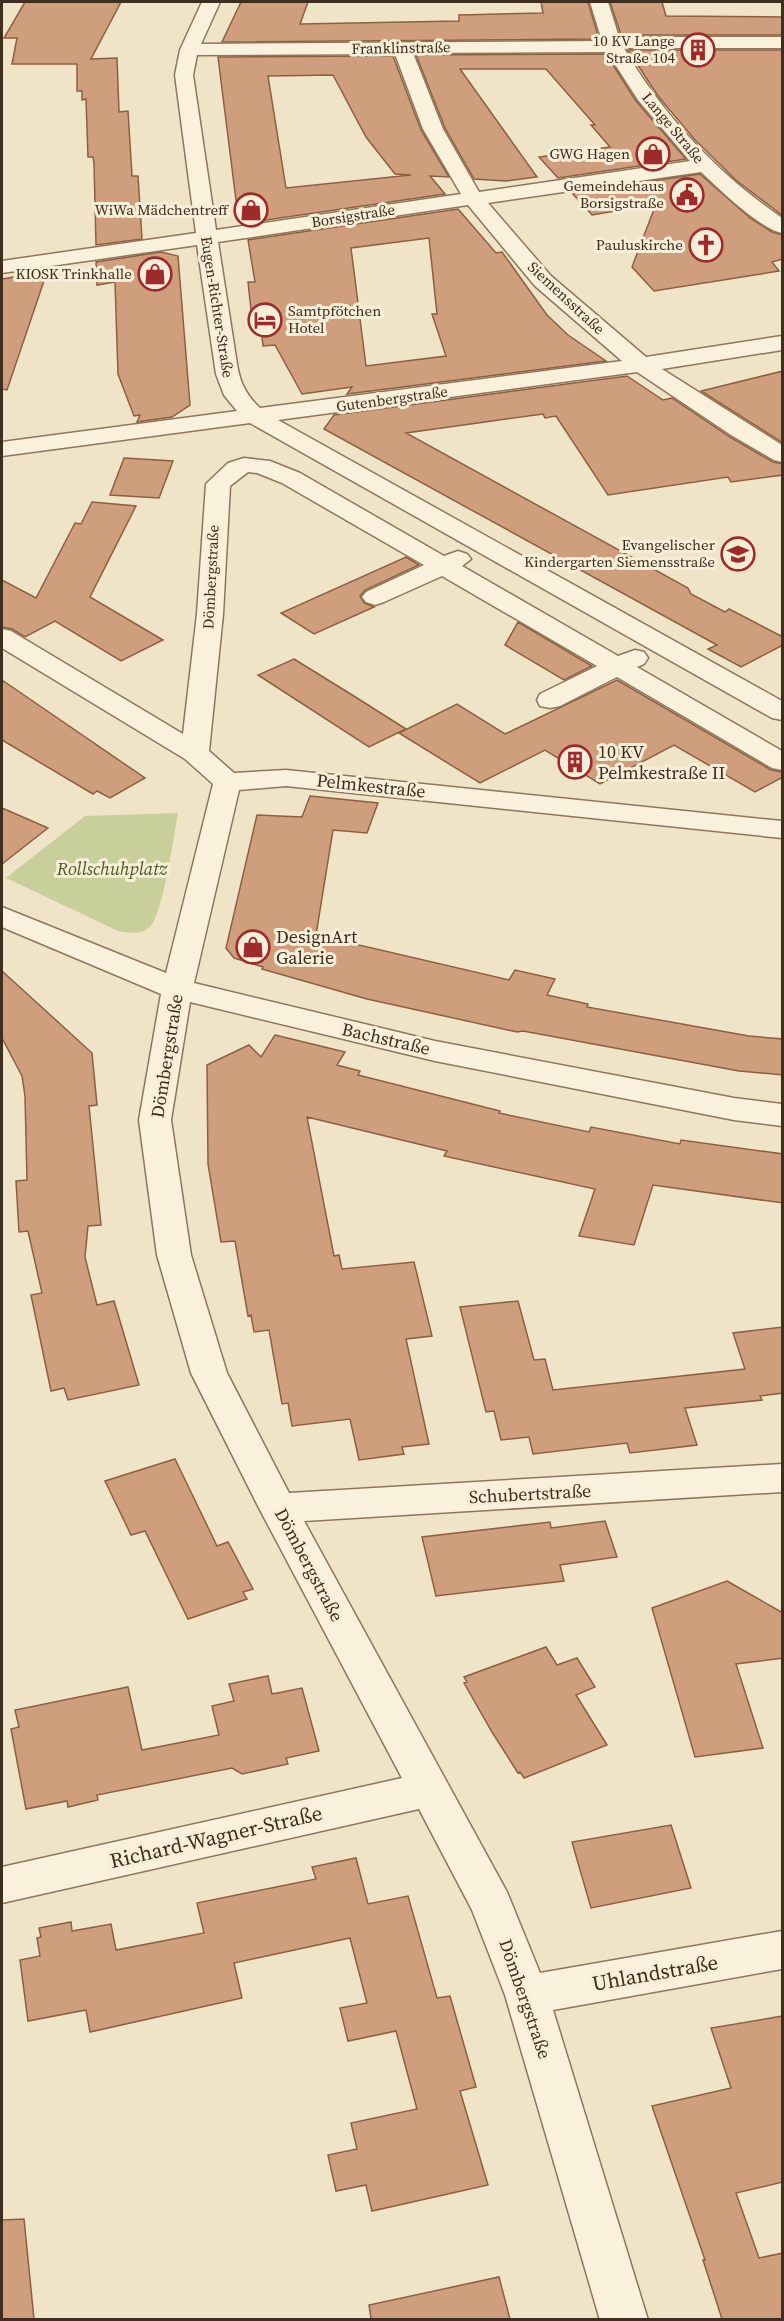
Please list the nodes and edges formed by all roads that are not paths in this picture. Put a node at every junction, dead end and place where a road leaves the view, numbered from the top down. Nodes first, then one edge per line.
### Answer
1 (210, 2) edge
2 (599, 2) edge
3 (783, 42) edge
4 (612, 44) junction
5 (402, 48) junction
6 (189, 50) junction
7 (704, 165) junction
8 (472, 198) junction
9 (783, 227) edge
10 (206, 238) junction
11 (2, 267) edge
12 (783, 343) edge
13 (641, 366) junction
14 (256, 417) junction
15 (2, 449) edge
16 (783, 455) edge
17 (485, 547) junction
18 (444, 565) junction
19 (375, 597) dead end
20 (2, 637) edge
21 (661, 645) junction
22 (619, 666) junction
23 (550, 700) dead end
24 (783, 712) edge
25 (195, 753) junction
26 (783, 762) edge
27 (227, 782) junction
28 (783, 829) edge
29 (2, 916) edge
30 (177, 989) junction
31 (783, 1115) edge
32 (783, 1478) edge
33 (278, 1508) junction
34 (430, 1789) junction
35 (2, 1885) edge
36 (783, 1950) edge
37 (527, 1995) junction
38 (624, 2319) edge

1 - 6 street, Eugen-Richter-Straße
2 - 4 street, Lange Straße
3 - 4 street, Franklinstraße
4 - 5 street, Franklinstraße
4 - 7 street, Lange Straße
5 - 6 street, Franklinstraße
5 - 8 street, Siemensstraße
6 - 10 street, Eugen-Richter-Straße
7 - 8 street, Borsigstraße
7 - 9 street, Lange Straße
8 - 10 street, Borsigstraße
8 - 13 street, Siemensstraße
10 - 11 street, Borsigstraße
10 - 14 street, Eugen-Richter-Straße
12 - 13 street, Gutenbergstraße
13 - 14 street, Gutenbergstraße
13 - 16 street, Siemensstraße
14 - 15 street, Gutenbergstraße
14 - 17 street, Eugen-Richter-Straße
17 - 18 street
17 - 21 street, Eugen-Richter-Straße
18 - 19 street
18 - 22 street
18 - 25 street, Dömbergstraße
20 - 25 street
21 - 22 street
21 - 24 street, Eugen-Richter-Straße
22 - 23 street
22 - 26 street
25 - 27 street
27 - 28 street, Pelmkestraße
27 - 30 street, Dömbergstraße
29 - 30 street, Bachstraße
30 - 31 street, Bachstraße
30 - 33 street, Dömbergstraße
32 - 33 street, Schubertstraße
33 - 34 street, Dömbergstraße
34 - 35 street, Richard-Wagner-Straße
34 - 37 street, Dömbergstraße
36 - 37 street, Uhlandstraße
37 - 38 street, Dömbergstraße

